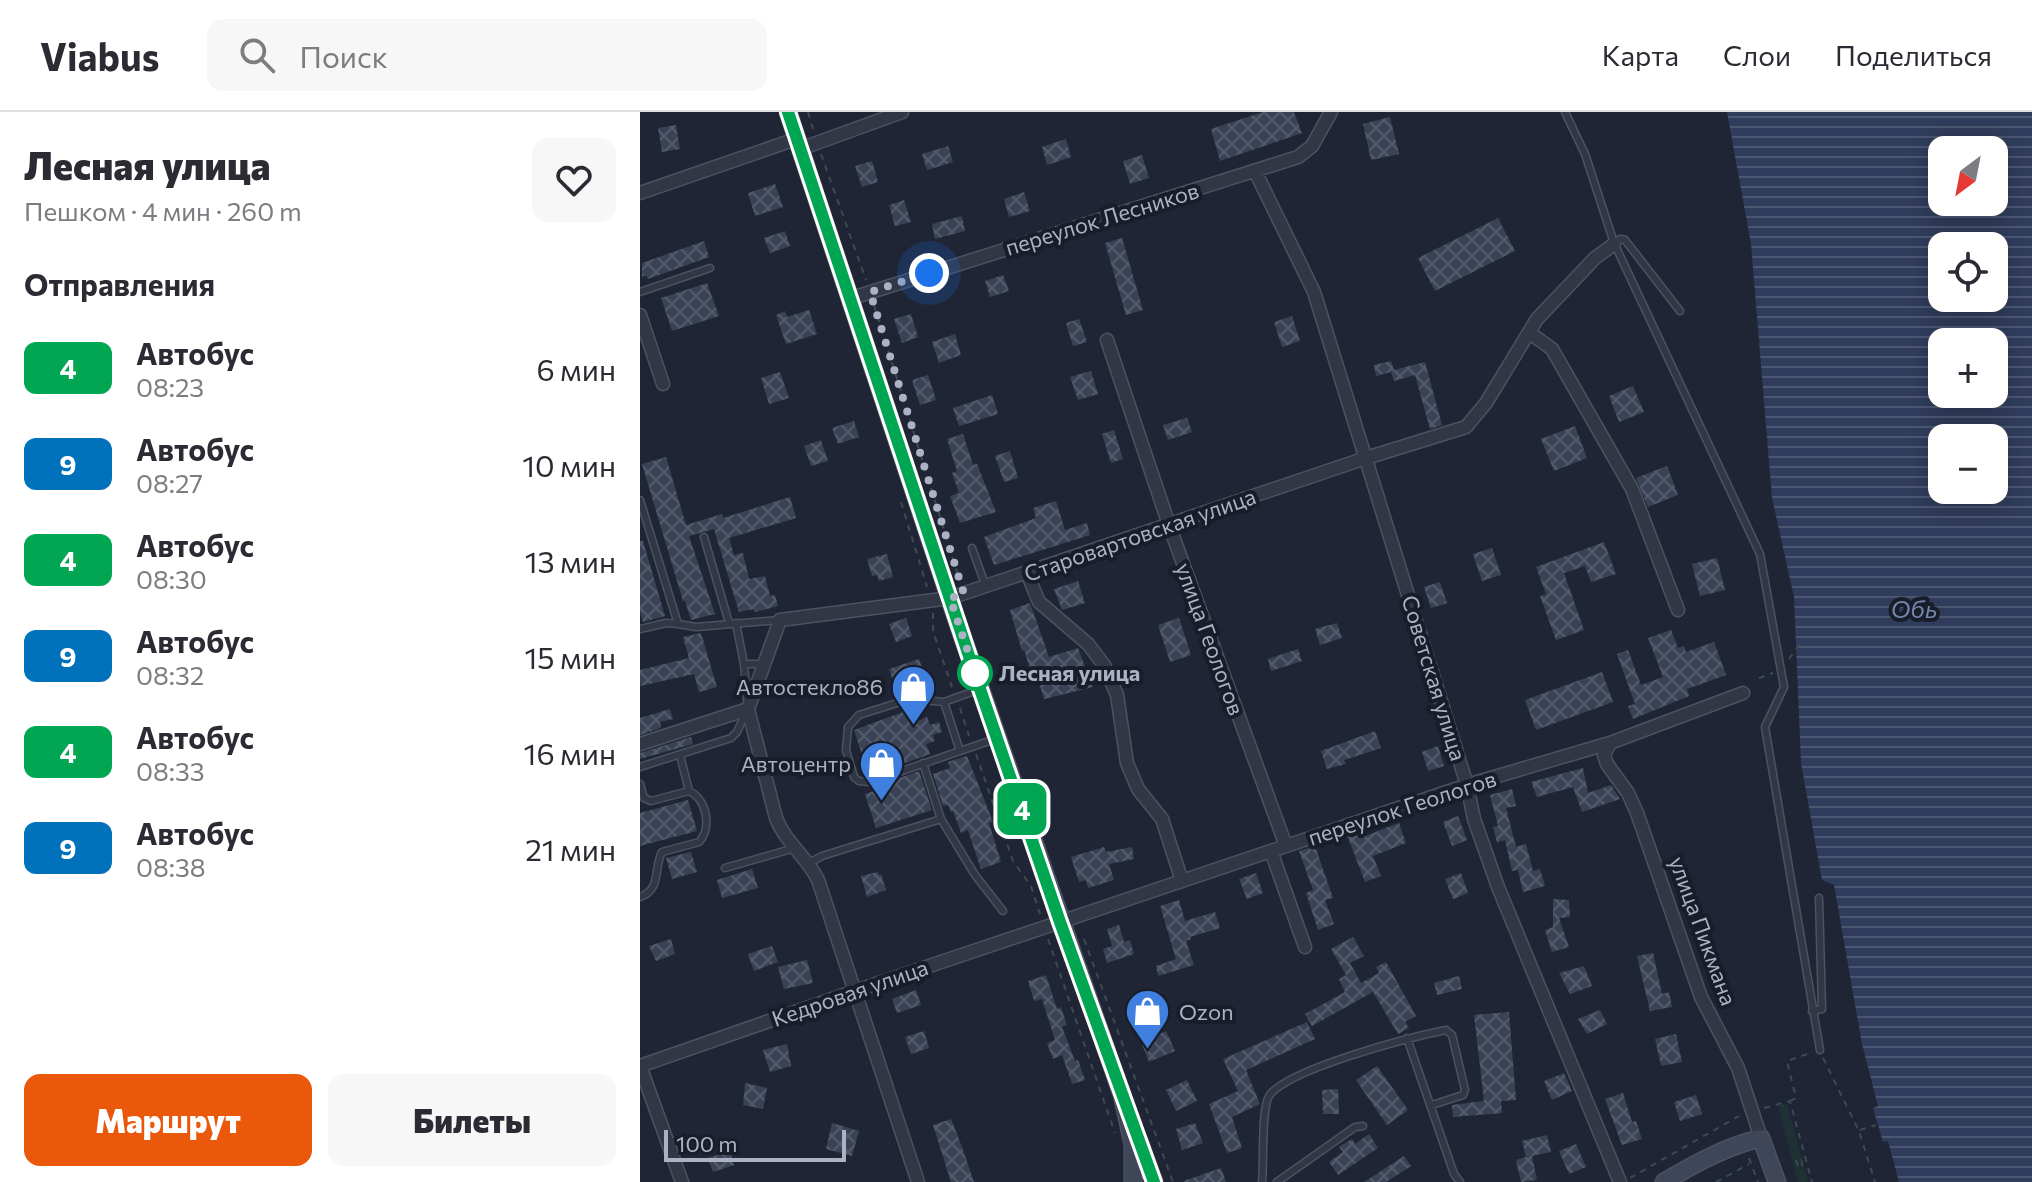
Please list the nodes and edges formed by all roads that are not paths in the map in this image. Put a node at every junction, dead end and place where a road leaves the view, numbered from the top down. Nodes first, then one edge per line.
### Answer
1 (788, 112) edge
2 (902, 112) edge
3 (1331, 112) edge
4 (1565, 112) edge
5 (798, 144) junction
6 (1255, 171) junction
7 (640, 193) edge
8 (1614, 244) junction
9 (710, 268) dead end
10 (640, 292) edge
11 (852, 298) junction
12 (1680, 311) dead end
13 (640, 315) edge
14 (1530, 333) junction
15 (1107, 340) dead end
16 (663, 384) dead end
17 (1366, 458) junction
18 (640, 500) edge
19 (1169, 525) junction
20 (704, 537) dead end
21 (972, 548) dead end
22 (1027, 573) junction
23 (986, 587) junction
24 (957, 596) junction
25 (1678, 610) dead end
26 (780, 620) junction
27 (732, 623) junction
28 (678, 624) junction
29 (640, 629) edge
30 (744, 664) junction
31 (764, 664) junction
32 (980, 689) junction
33 (1743, 693) dead end
34 (944, 702) junction
35 (748, 709) junction
36 (997, 738) junction
37 (1610, 743) junction
38 (640, 744) edge
39 (960, 751) junction
40 (680, 755) junction
41 (923, 763) junction
42 (640, 767) edge
43 (640, 784) edge
44 (1467, 785) junction
45 (689, 791) junction
46 (941, 819) junction
47 (1286, 846) junction
48 (796, 848) junction
49 (1271, 851) junction
50 (809, 863) junction
51 (725, 868) dead end
52 (1182, 881) junction
53 (640, 897) edge
54 (1819, 898) dead end
55 (1003, 911) dead end
56 (1068, 920) junction
57 (1305, 947) dead end
58 (855, 991) junction
59 (1812, 1011) junction
60 (1407, 1038) junction
61 (1820, 1050) road end
62 (640, 1066) edge
63 (1122, 1095) junction
64 (1432, 1105) junction
65 (1363, 1126) dead end
66 (1761, 1138) junction
67 (682, 1182) edge
68 (918, 1182) edge
69 (1133, 1182) edge
70 (1154, 1182) edge
71 (1262, 1182) edge
72 (1277, 1182) edge
73 (1460, 1182) edge
74 (1620, 1182) edge
75 (1664, 1182) edge
76 (1777, 1182) edge

1 - 5 main road
2 - 5 street
3 - 6 street, переулок Лесников
4 - 8 lane
5 - 7 street
5 - 11 main road
6 - 11 street, переулок Лесников
6 - 17 street, Советская улица
8 - 12 lane
8 - 14 street, Старовартовская улица
8 - 59 lane
9 - 10 lane
11 - 24 main road
13 - 16 street
14 - 17 street, Старовартовская улица
14 - 25 street
15 - 19 street, улица Геологов
17 - 19 street, Старовартовская улица
17 - 44 street, Советская улица
18 - 28 lane
19 - 22 street, Старовартовская улица
19 - 47 street, улица Геологов
20 - 27 lane
21 - 23 lane
22 - 23 street, Старовартовская улица
22 - 52 street
23 - 24 street, Старовартовская улица
24 - 26 street, Старовартовская улица
24 - 32 main road
26 - 27 lane
26 - 31 street
27 - 28 lane
27 - 30 lane
28 - 29 lane
30 - 31 lane
30 - 35 lane
31 - 35 street
32 - 34 lane
32 - 36 main road
33 - 37 street, переулок Геологов
34 - 39 lane
34 - 41 lane
35 - 38 street
35 - 40 lane
35 - 48 street
36 - 39 lane
36 - 56 main road
37 - 44 street, переулок Геологов
37 - 66 street, улица Пикмана
39 - 41 lane
40 - 42 lane
40 - 45 lane
41 - 46 lane
43 - 45 lane
44 - 47 street, переулок Геологов
44 - 74 street, Советская улица
45 - 53 lane
46 - 50 lane
46 - 55 lane
47 - 49 street, переулок Геологов
48 - 50 street
48 - 51 lane
49 - 52 street, переулок Геологов
49 - 57 street
50 - 58 street
52 - 56 street, переулок Геологов
54 - 59 lane
56 - 58 street, Кедровая улица
56 - 63 main road
58 - 62 street, Кедровая улица
58 - 68 street
59 - 61 lane
60 - 64 lane
60 - 64 lane
60 - 71 lane
62 - 67 street
63 - 69 main road
63 - 70 main road
64 - 73 lane
65 - 72 lane
66 - 75 main road
66 - 76 main road, улица Пикмана

